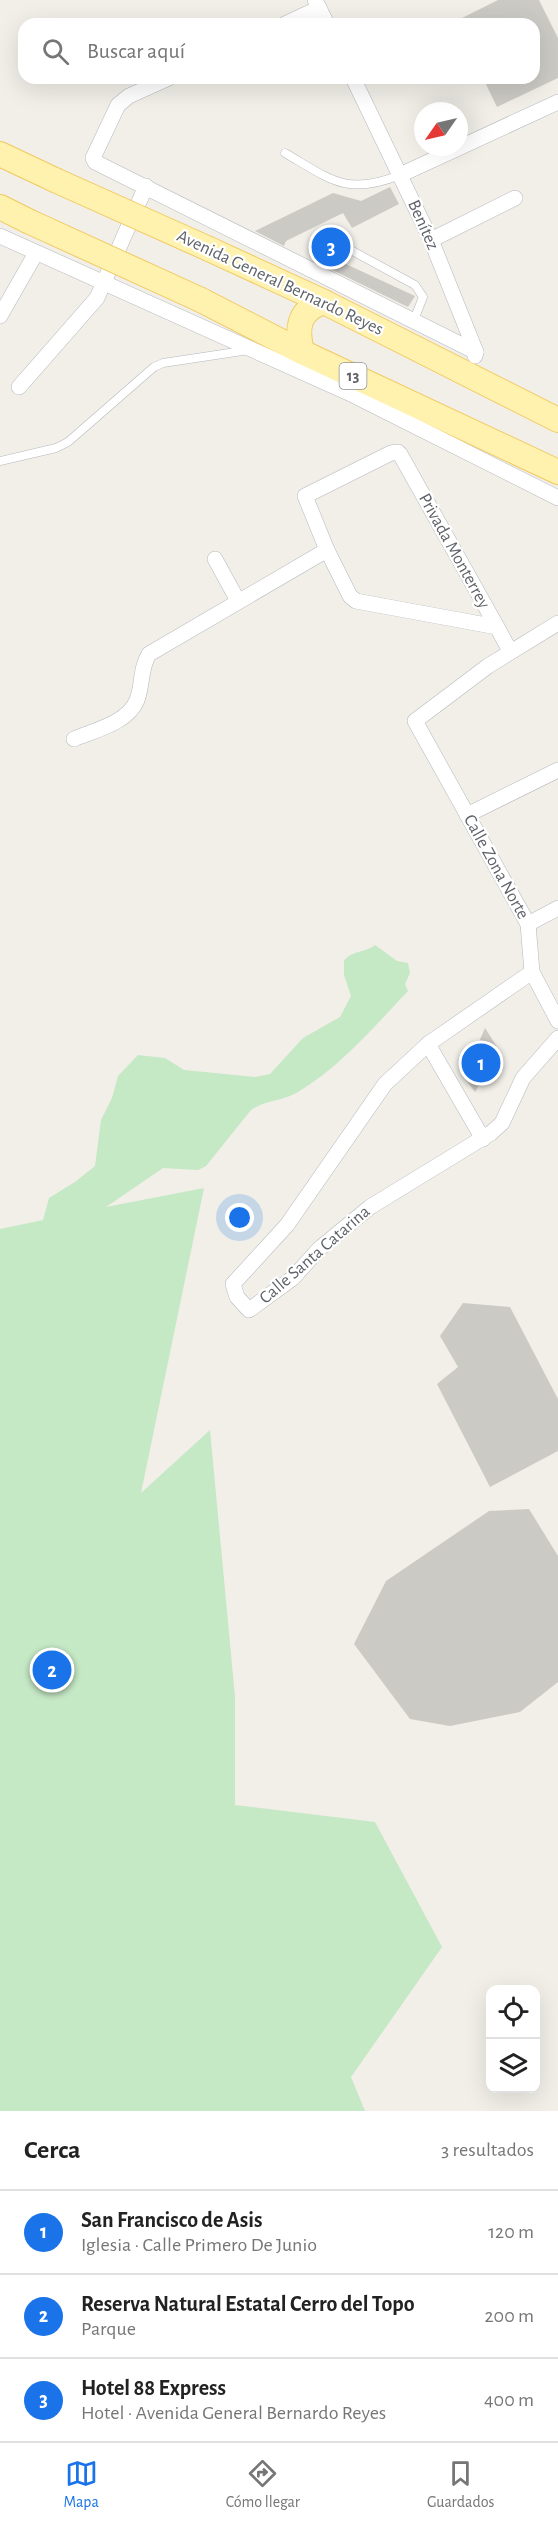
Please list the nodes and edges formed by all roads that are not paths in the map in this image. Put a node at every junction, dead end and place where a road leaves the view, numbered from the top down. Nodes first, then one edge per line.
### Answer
1 (317, 4) edge
2 (295, 18) edge
3 (324, 18) edge
4 (156, 84) edge
5 (356, 84) edge
6 (558, 102) edge
7 (285, 153) dead end
8 (0, 154) edge
9 (400, 175) junction
10 (146, 186) junction
11 (515, 198) dead end
12 (0, 207) edge
13 (0, 236) edge
14 (431, 240) junction
15 (314, 241) dead end
16 (36, 253) junction
17 (105, 285) junction
18 (324, 302) junction
19 (0, 316) edge
20 (414, 320) junction
21 (260, 342) junction
22 (302, 352) junction
23 (476, 352) junction
24 (471, 376) junction
25 (19, 387) dead end
26 (357, 387) junction
27 (549, 415) edge
28 (0, 461) edge
29 (558, 472) edge
30 (557, 499) edge
31 (327, 550) junction
32 (215, 559) dead end
33 (238, 601) junction
34 (558, 623) edge
35 (497, 627) junction
36 (510, 651) junction
37 (74, 739) dead end
38 (558, 770) edge
39 (467, 815) junction
40 (558, 908) edge
41 (528, 924) junction
42 (532, 972) junction
43 (558, 1022) edge
44 (558, 1038) edge
45 (428, 1044) junction
46 (483, 1139) junction

1 - 2 street
1 - 3 street
4 - 10 street
5 - 9 street, Benítez
6 - 9 street
7 - 9 lane
8 - 18 main road, Avenida General Bernardo Reyes, bridge
9 - 14 street, Benítez
10 - 17 street
10 - 20 street
11 - 14 street
12 - 21 main road, 13, bridge
13 - 16 street
14 - 23 street, Benítez
15 - 20 lane
16 - 17 street
16 - 19 street
17 - 21 street
17 - 25 street
18 - 22 main road
18 - 24 main road, Avenida General Bernardo Reyes
20 - 23 street
21 - 22 main road, 13
21 - 26 street
21 - 28 lane
22 - 26 main road, 13
23 - 24 street
24 - 27 main road, Avenida General Bernardo Reyes
26 - 29 main road, 13
26 - 30 street
31 - 33 street
31 - 35 street
31 - 35 street, Privada Monterrey
32 - 33 street
33 - 37 street
34 - 36 street
35 - 36 street, Privada Monterrey
36 - 39 street, Calle Zona Norte
38 - 39 street
39 - 41 street, Calle Zona Norte
40 - 41 street
41 - 42 street, Calle Zona Norte
42 - 43 street, Calle Zona Norte
42 - 45 street
44 - 46 street, Calle Santa Catarina
45 - 46 street
45 - 46 street, Calle Santa Catarina

